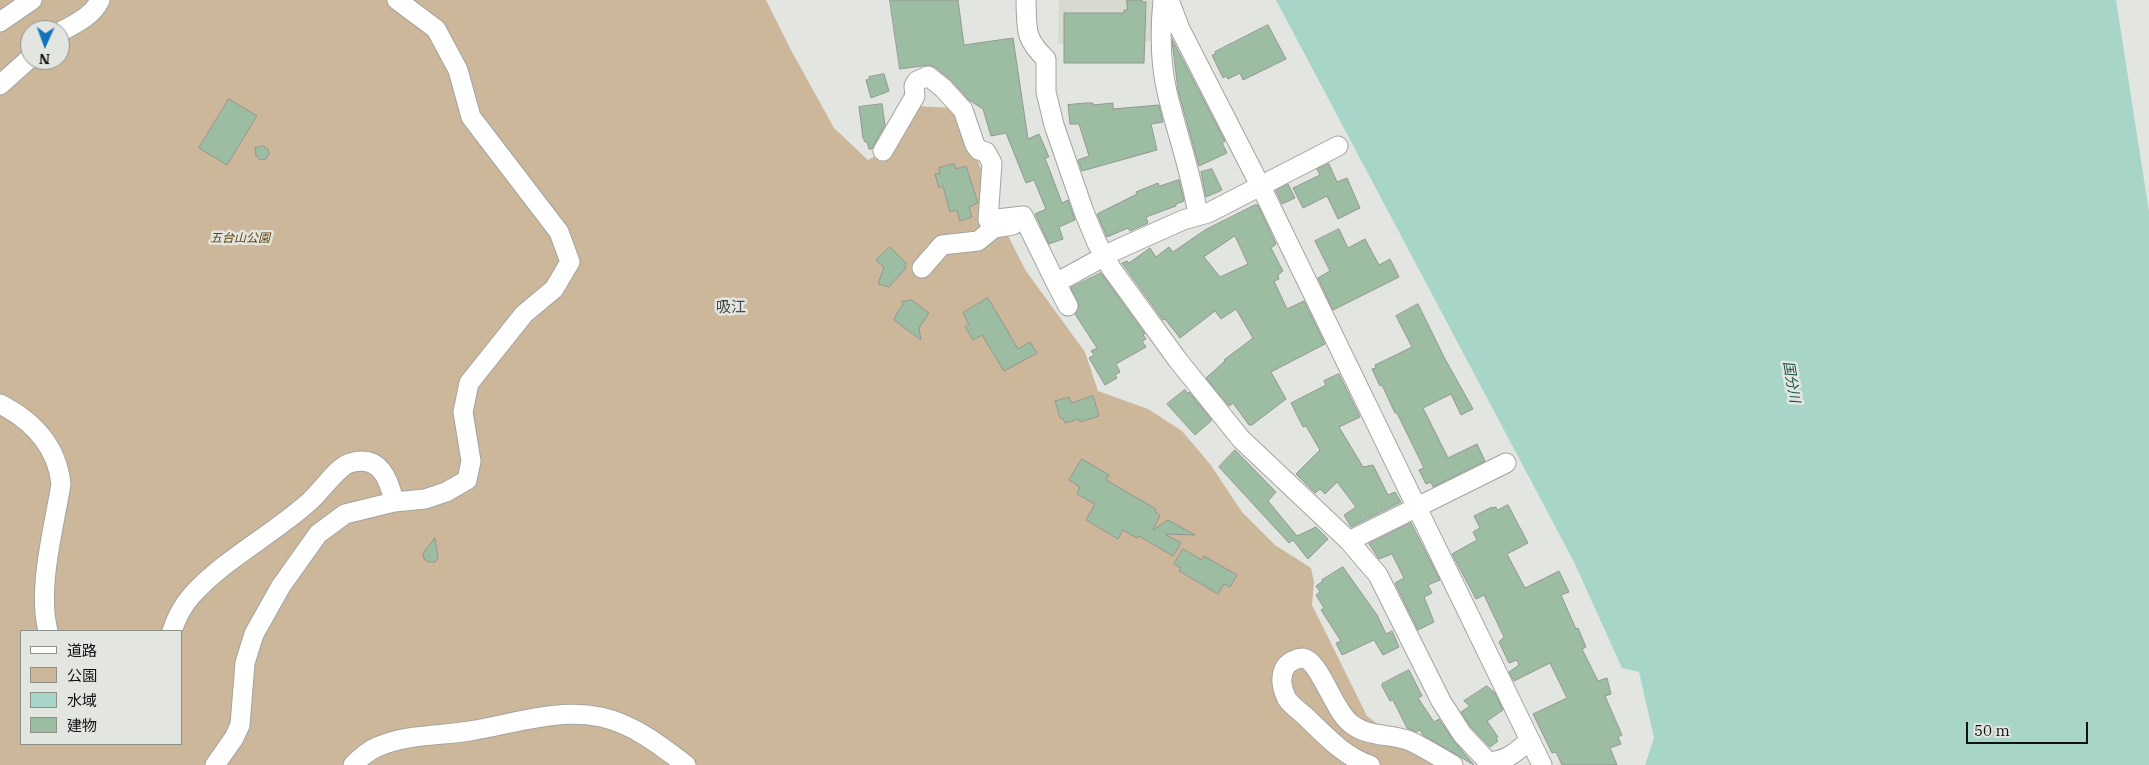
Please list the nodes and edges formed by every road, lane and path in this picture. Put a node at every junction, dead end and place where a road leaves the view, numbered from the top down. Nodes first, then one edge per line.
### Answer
1 (32, 0) edge
2 (100, 0) edge
3 (397, 0) edge
4 (1026, 0) edge
5 (1163, 0) edge
6 (1169, 0) edge
7 (0, 22) edge
8 (70, 26) edge
9 (20, 67) edge
10 (0, 85) edge
11 (1338, 146) dead end
12 (883, 151) dead end
13 (1260, 186) junction
14 (1198, 216) junction
15 (1026, 223) junction
16 (1104, 256) junction
17 (922, 268) dead end
18 (1056, 283) junction
19 (1068, 306) dead end
20 (0, 404) edge
21 (1506, 464) dead end
22 (394, 502) junction
23 (1417, 507) junction
24 (1349, 541) junction
25 (48, 630) edge
26 (173, 630) edge
27 (1530, 740) junction
28 (1489, 764) edge
29 (216, 765) edge
30 (353, 765) edge
31 (686, 765) edge
32 (1370, 765) edge
33 (1454, 765) edge
34 (1542, 765) edge

1 - 7 street
2 - 8 street
3 - 22 street
4 - 16 street
5 - 14 street
6 - 13 street
9 - 10 street
11 - 13 street
12 - 15 street
13 - 14 street
13 - 23 street
14 - 16 street
15 - 17 street
15 - 18 street
16 - 18 street
16 - 24 street
18 - 19 street
20 - 25 street
21 - 23 street
22 - 26 street
22 - 29 street
23 - 24 street
23 - 27 street
24 - 28 street
27 - 28 street
27 - 34 street
30 - 31 street
32 - 33 street

